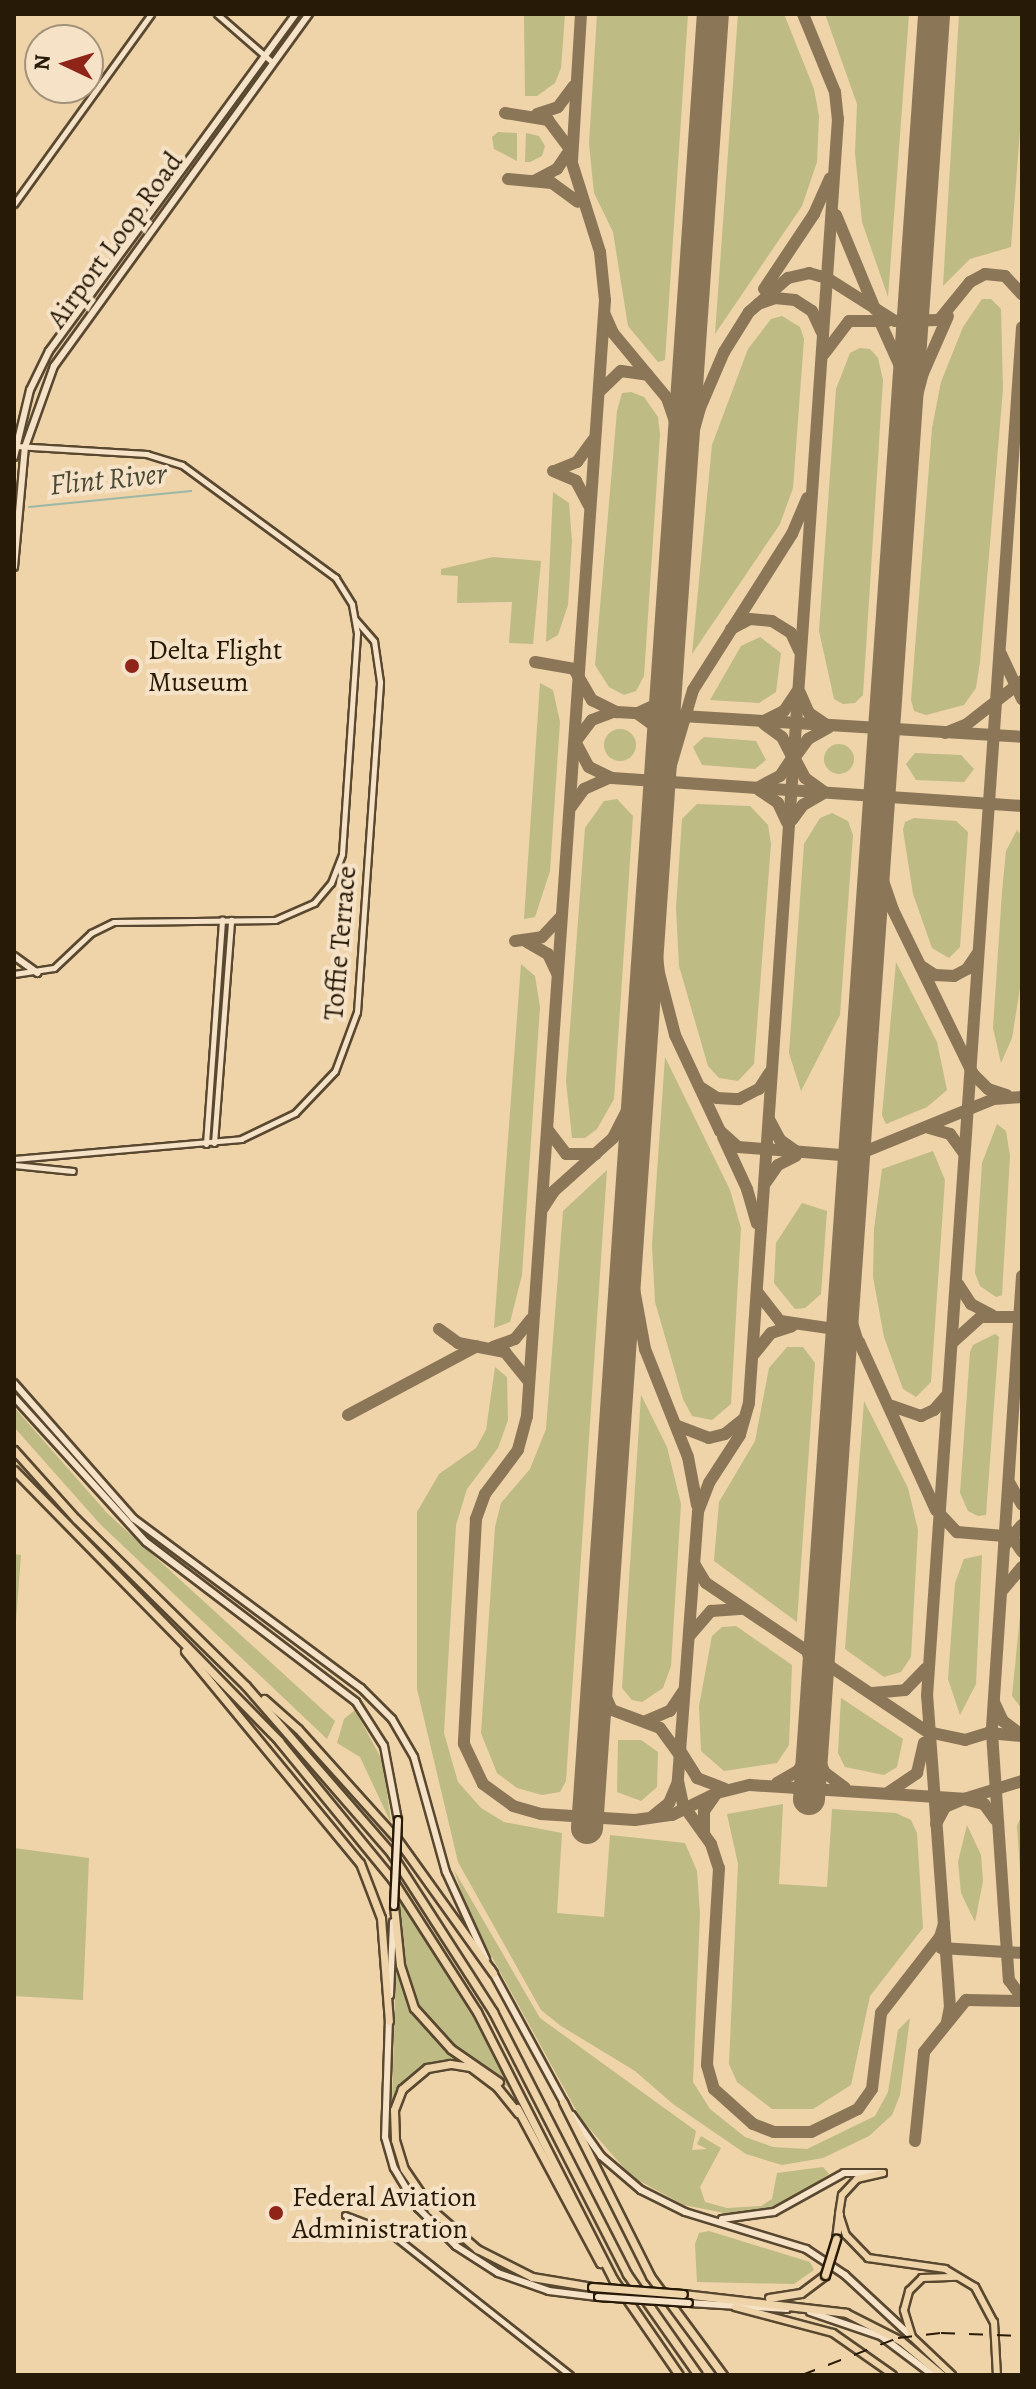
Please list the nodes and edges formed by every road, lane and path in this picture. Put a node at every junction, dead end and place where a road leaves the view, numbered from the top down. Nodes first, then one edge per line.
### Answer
1 (151, 14) edge
2 (217, 14) edge
3 (296, 14) edge
4 (309, 14) edge
5 (264, 55) junction
6 (272, 62) junction
7 (14, 204) edge
8 (15, 446) edge
9 (25, 447) junction
10 (14, 457) edge
11 (14, 567) edge
12 (356, 620) junction
13 (222, 920) junction
14 (231, 920) junction
15 (14, 956) edge
16 (37, 973) junction
17 (14, 974) edge
18 (217, 996) junction
19 (225, 996) junction
20 (213, 1048) junction
21 (221, 1049) junction
22 (211, 1090) junction
23 (218, 1091) junction
24 (214, 1143) junction
25 (206, 1144) junction
26 (14, 1162) edge
27 (73, 1171) dead end
28 (14, 1383) edge
29 (14, 1397) edge
30 (14, 1443) edge
31 (14, 1450) edge
32 (27, 1467) junction
33 (15, 1471) edge
34 (180, 1642) junction
35 (246, 1686) junction
36 (394, 1906) junction
37 (493, 1973) junction
38 (389, 2021) junction
39 (563, 2102) junction
40 (518, 2113) junction
41 (839, 2214) junction
42 (345, 2215) dead end
43 (710, 2219) junction
44 (613, 2279) junction
45 (968, 2281) junction
46 (743, 2298) junction
47 (735, 2307) junction
48 (912, 2337) junction
49 (570, 2375) edge
50 (679, 2375) edge
51 (698, 2375) edge
52 (723, 2375) edge
53 (893, 2375) edge
54 (933, 2375) edge
55 (942, 2375) edge
56 (952, 2375) edge
57 (997, 2375) edge

1 - 7 street
2 - 5 street
3 - 5 main road, Airport Loop Road
4 - 6 main road, Airport Loop Road
5 - 6 street
5 - 8 main road, Airport Loop Road
6 - 9 main road, Airport Loop Road
8 - 9 street, Toffie Terrace
8 - 10 main road, Airport Loop Road
9 - 11 main road, Airport Loop Road
9 - 12 street, Toffie Terrace
12 - 14 street
12 - 24 street, Toffie Terrace
13 - 14 street
13 - 16 street
13 - 18 street
14 - 19 street
15 - 16 main road
16 - 17 street
18 - 19 street
18 - 20 street
19 - 21 street
20 - 21 street
20 - 22 street
21 - 23 street
22 - 23 street
22 - 25 street
23 - 24 street
24 - 25 street, Toffie Terrace
25 - 26 street, Toffie Terrace
26 - 27 street
28 - 37 main road
29 - 36 main road, bridge
30 - 32 highway
31 - 32 highway
32 - 35 highway
33 - 34 highway
34 - 38 highway
34 - 44 highway
35 - 37 highway
35 - 51 highway
36 - 38 main road
36 - 40 highway
37 - 39 main road
38 - 47 main road, bridge
39 - 43 main road
39 - 52 highway
40 - 44 highway
40 - 46 highway, bridge
41 - 43 main road
41 - 45 main road
41 - 46 highway, bridge
42 - 49 street
43 - 48 main road
44 - 50 highway
45 - 48 main road
45 - 57 main road
46 - 55 highway
47 - 53 main road
47 - 54 main road
48 - 56 main road

